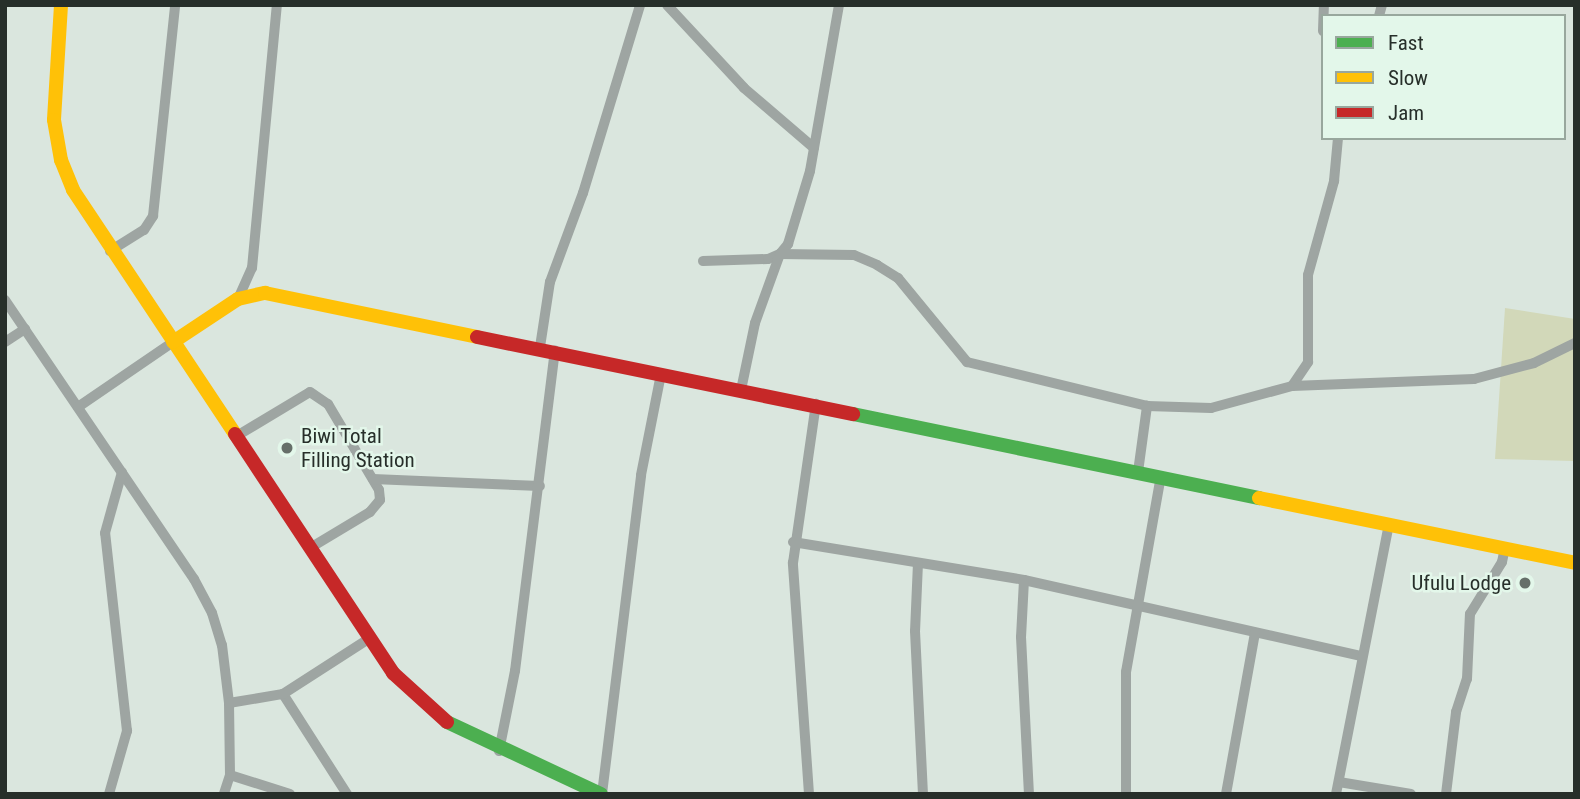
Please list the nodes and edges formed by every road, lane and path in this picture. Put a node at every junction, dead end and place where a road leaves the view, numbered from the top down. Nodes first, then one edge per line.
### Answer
1 (61, 5) edge
2 (175, 5) edge
3 (277, 5) edge
4 (640, 5) edge
5 (667, 5) edge
6 (839, 5) edge
7 (1338, 140) edge
8 (814, 148) junction
9 (110, 251) junction
10 (780, 254) junction
11 (703, 261) dead end
12 (238, 299) junction
13 (5, 300) edge
14 (25, 329) junction
15 (5, 342) edge
16 (173, 342) junction
17 (1575, 343) edge
18 (547, 349) junction
19 (662, 374) junction
20 (1292, 386) junction
21 (741, 390) junction
22 (816, 404) junction
23 (1147, 406) junction
24 (78, 407) junction
25 (235, 437) junction
26 (122, 472) junction
27 (1138, 472) junction
28 (1161, 476) junction
29 (373, 479) junction
30 (540, 486) junction
31 (1389, 524) junction
32 (793, 542) junction
33 (310, 548) junction
34 (1505, 548) junction
35 (918, 563) junction
36 (1575, 563) edge
37 (1024, 580) junction
38 (1135, 604) junction
39 (1255, 633) junction
40 (370, 638) junction
41 (1363, 656) junction
42 (284, 694) junction
43 (229, 703) junction
44 (499, 751) junction
45 (230, 775) junction
46 (1339, 782) junction
47 (109, 794) edge
48 (224, 794) edge
49 (290, 794) edge
50 (347, 794) edge
51 (601, 794) edge
52 (809, 794) edge
53 (923, 794) edge
54 (1029, 794) edge
55 (1126, 794) edge
56 (1226, 794) edge
57 (1336, 794) edge
58 (1410, 794) edge
59 (1446, 794) edge

1 - 9 street
2 - 9 street
3 - 12 street
4 - 18 street
5 - 8 street
6 - 8 street
7 - 20 street
8 - 10 street
9 - 16 street
10 - 11 street
10 - 21 street
10 - 23 street
12 - 16 street
12 - 18 street
13 - 14 street
14 - 15 street
14 - 24 street
16 - 24 street
16 - 25 street
17 - 20 street
18 - 19 street
18 - 30 street
19 - 21 street
19 - 51 street
20 - 23 street
21 - 22 street
22 - 27 street
22 - 32 street
23 - 27 street
24 - 26 street
25 - 29 street
25 - 33 street
26 - 43 street
26 - 47 street
27 - 28 street
28 - 31 street
28 - 38 street
29 - 30 street
29 - 33 street
30 - 44 street
31 - 34 street
31 - 41 street
32 - 35 street
32 - 52 street
33 - 40 street
34 - 36 street
34 - 59 street
35 - 37 street
35 - 53 street
37 - 38 street
37 - 54 street
38 - 39 street
38 - 55 street
39 - 41 street
39 - 56 street
40 - 42 street
40 - 44 street
41 - 46 street
42 - 43 street
42 - 50 street
43 - 45 street
44 - 51 street
45 - 48 street
45 - 49 street
46 - 57 street
46 - 58 street

